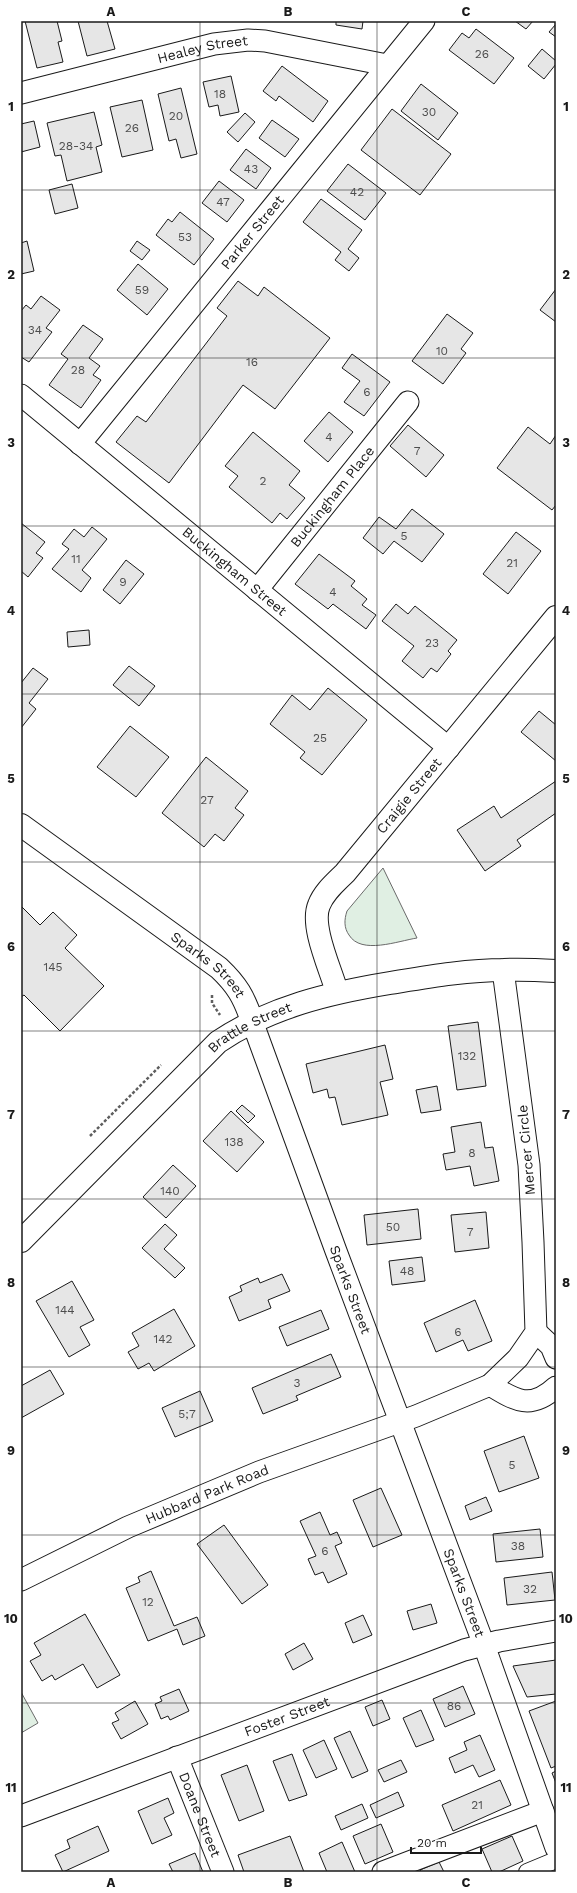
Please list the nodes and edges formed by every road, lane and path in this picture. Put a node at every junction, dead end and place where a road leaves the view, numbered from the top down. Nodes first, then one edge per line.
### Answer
1 (424, 21) edge
2 (387, 65) junction
3 (21, 93) edge
4 (21, 395) edge
5 (408, 402) dead end
6 (80, 444) junction
7 (257, 590) junction
8 (556, 617) edge
9 (449, 748) junction
10 (21, 825) edge
11 (503, 970) junction
12 (556, 971) edge
13 (337, 992) junction
14 (252, 1021) junction
15 (21, 1242) edge
16 (536, 1332) junction
17 (556, 1358) edge
18 (490, 1385) junction
19 (556, 1387) edge
20 (400, 1422) junction
21 (21, 1580) edge
22 (556, 1632) edge
23 (484, 1645) junction
24 (177, 1757) junction
25 (543, 1811) junction
26 (21, 1816) edge
27 (556, 1848) edge
28 (556, 1860) edge
29 (223, 1872) edge
30 (383, 1872) edge
31 (527, 1872) edge

1 - 2 street, Parker Street
2 - 3 street, Healey Street
2 - 6 street, Parker Street
4 - 6 street, Buckingham Street
5 - 7 street, Buckingham Place
6 - 7 street, Buckingham Street
7 - 9 street, Buckingham Street
8 - 9 main road, Craigie Street
9 - 13 main road, Craigie Street
10 - 14 main road, Sparks Street
11 - 12 main road, Brattle Street
11 - 13 main road, Brattle Street
11 - 16 street, Mercer Circle
13 - 14 main road, Brattle Street
14 - 15 main road, Brattle Street
14 - 20 street, Sparks Street
16 - 17 street
16 - 18 street
18 - 19 street
18 - 20 street
20 - 21 street, Hubbard Park Road
20 - 23 street, Sparks Street
22 - 23 street, Foster Street
23 - 24 street, Foster Street
23 - 25 street, Sparks Street
24 - 26 street, Foster Street
24 - 29 street, Doane Street
25 - 27 street, Sparks Street
25 - 30 street
28 - 31 street

